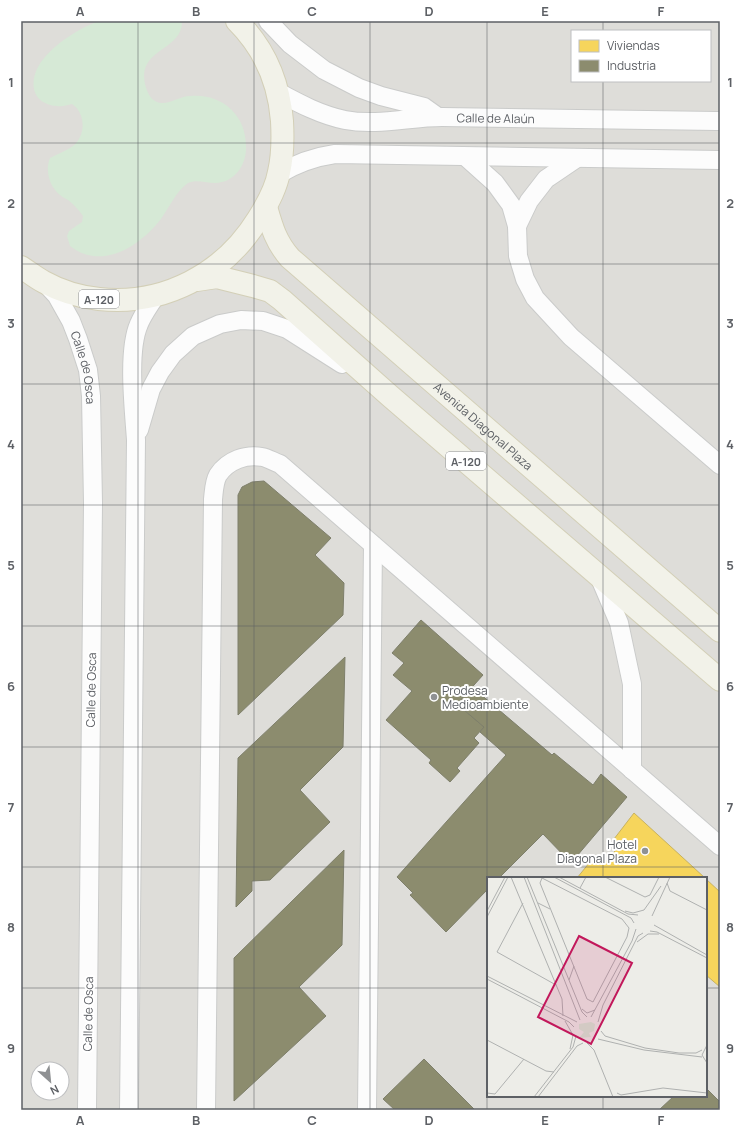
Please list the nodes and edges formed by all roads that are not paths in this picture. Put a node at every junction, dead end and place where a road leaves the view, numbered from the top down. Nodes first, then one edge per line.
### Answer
1 (237, 21) edge
2 (268, 21) edge
3 (278, 92) junction
4 (438, 117) junction
5 (720, 121) edge
6 (466, 157) junction
7 (577, 158) junction
8 (720, 160) edge
9 (279, 174) junction
10 (266, 207) junction
11 (517, 226) junction
12 (21, 267) edge
13 (197, 280) junction
14 (44, 282) junction
15 (156, 295) junction
16 (390, 396) junction
17 (136, 440) junction
18 (719, 463) edge
19 (373, 545) junction
20 (598, 575) junction
21 (720, 631) edge
22 (720, 680) edge
23 (632, 770) junction
24 (720, 846) edge
25 (87, 1110) edge
26 (128, 1110) edge
27 (206, 1110) edge
28 (367, 1110) edge

1 - 3 main road, A-120
2 - 4 street
3 - 4 street, Calle de Alaún
3 - 9 main road, A-120
4 - 5 street, Calle de Alaún
6 - 7 street
6 - 9 street
6 - 11 street
7 - 8 street
7 - 11 street
9 - 10 main road, A-120
10 - 13 main road, A-120
10 - 21 main road, Avenida Diagonal Plaza / A-120
11 - 18 street
12 - 14 main road, A-120
13 - 15 main road, A-120
13 - 16 main road, A-120
14 - 15 main road, A-120
14 - 25 street, Calle de Osca
15 - 17 street
16 - 17 street
16 - 20 main road, A-120
17 - 26 street
19 - 23 street
19 - 27 street
19 - 28 street
20 - 22 main road, A-120
20 - 23 street
23 - 24 street

